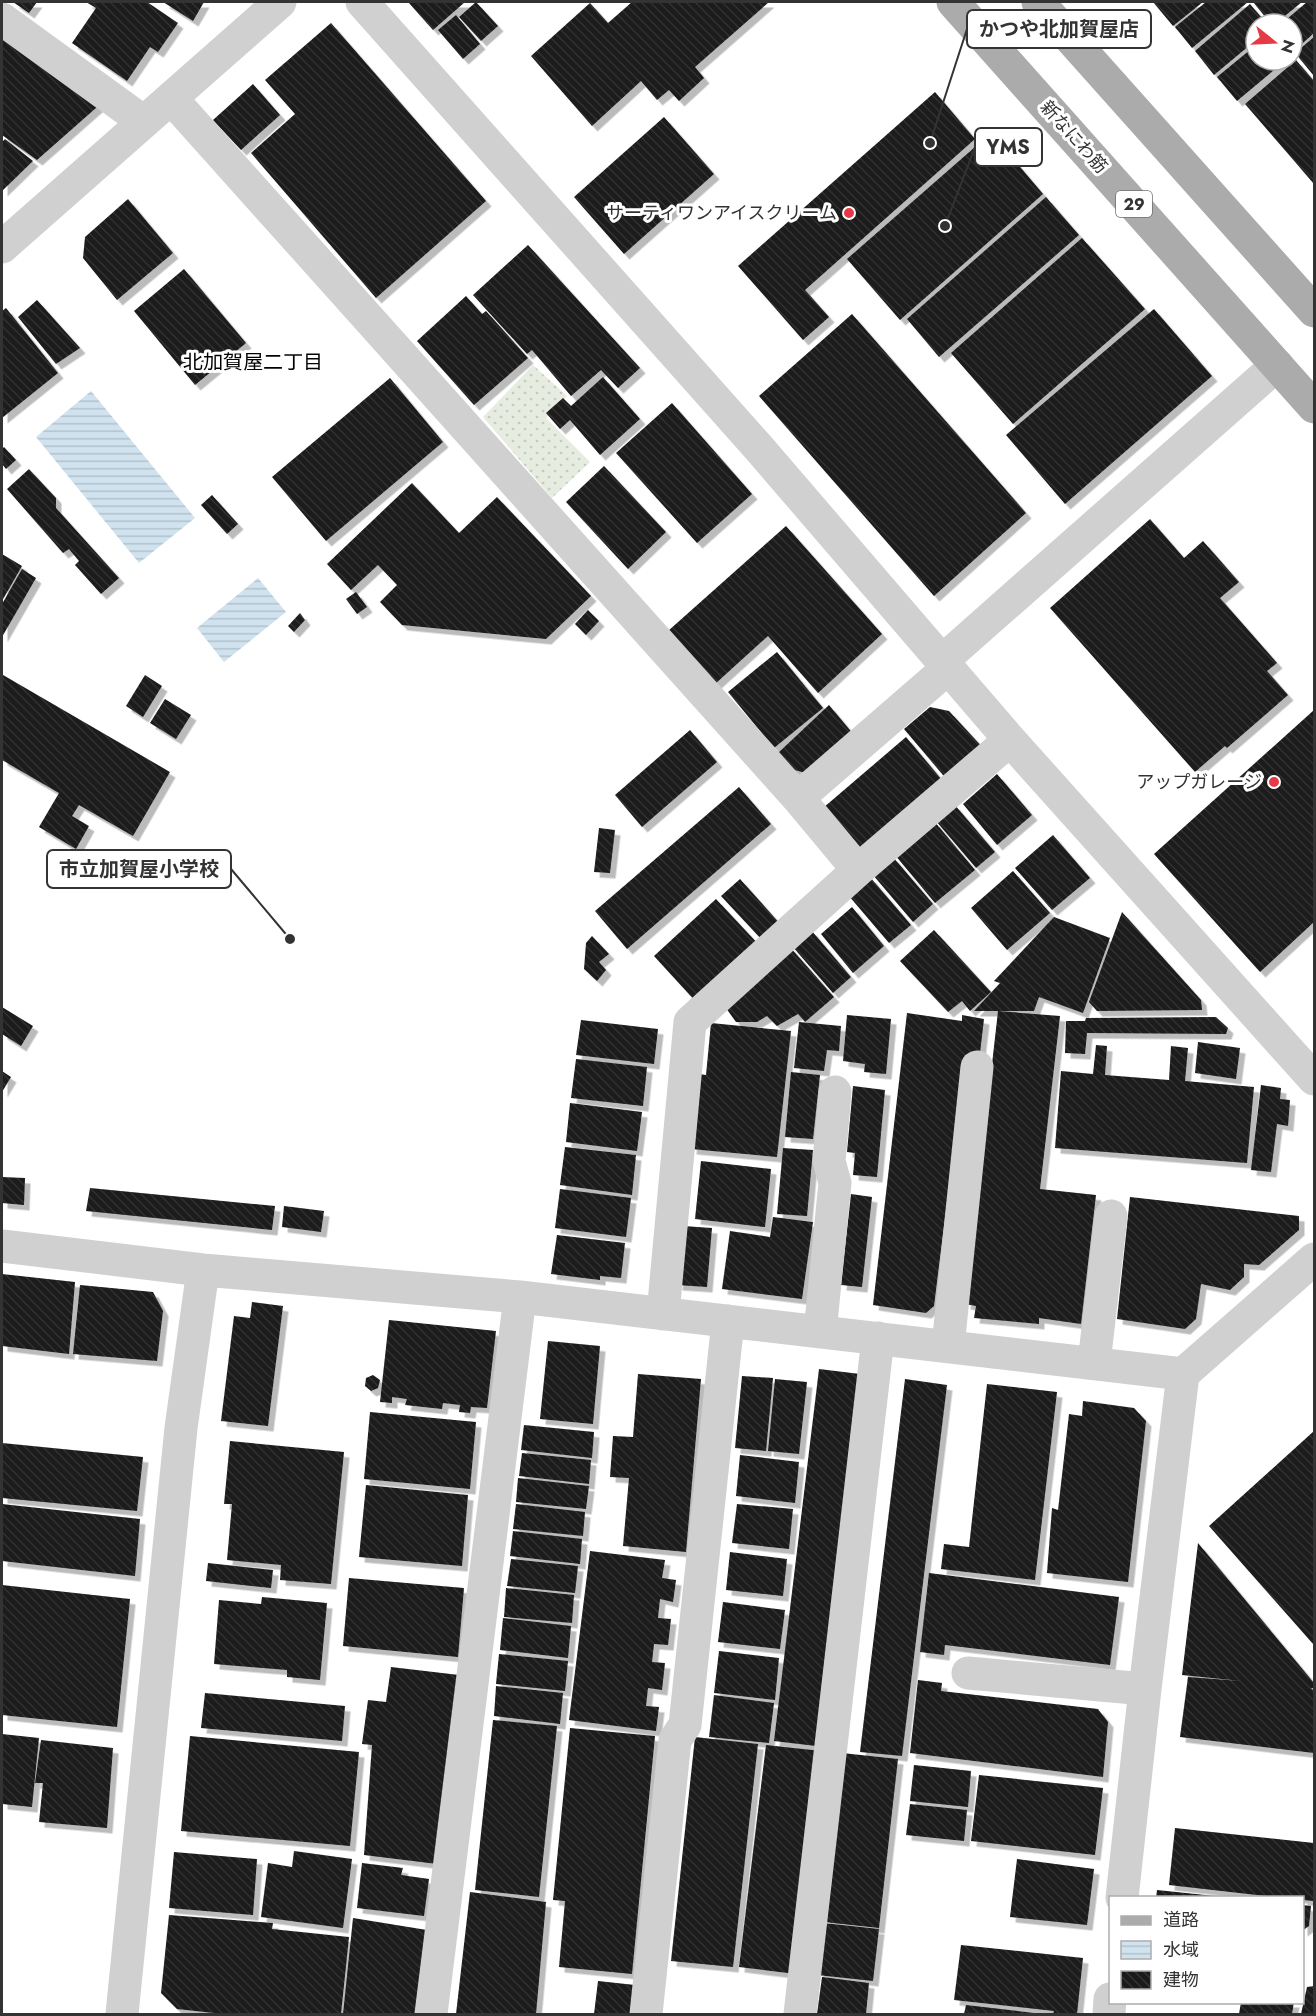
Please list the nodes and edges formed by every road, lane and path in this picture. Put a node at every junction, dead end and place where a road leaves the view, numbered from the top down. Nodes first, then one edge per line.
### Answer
1 (280, 2) edge
2 (362, 2) edge
3 (953, 2) edge
4 (1038, 2) edge
5 (2, 19) edge
6 (171, 98) junction
7 (144, 122) junction
8 (2, 247) edge
9 (1314, 311) edge
10 (1277, 365) junction
11 (1314, 407) edge
12 (945, 664) junction
13 (1010, 740) junction
14 (798, 798) junction
15 (858, 870) junction
16 (977, 1067) dead end
17 (1314, 1079) edge
18 (835, 1092) dead end
19 (1111, 1216) dead end
20 (2, 1246) edge
21 (1314, 1259) edge
22 (203, 1270) junction
23 (519, 1297) junction
24 (663, 1314) junction
25 (728, 1321) junction
26 (820, 1332) junction
27 (878, 1338) junction
28 (948, 1346) junction
29 (1094, 1363) junction
30 (1183, 1374) junction
31 (968, 1672) dead end
32 (1145, 1689) junction
33 (1122, 1896) edge
34 (122, 2014) edge
35 (431, 2014) edge
36 (646, 2014) edge
37 (800, 2014) edge

1 - 6 street
2 - 12 street
3 - 10 main road, 新なにわ筋 / 29
4 - 9 main road
5 - 7 street
6 - 7 street
6 - 14 street
7 - 8 street
10 - 11 main road, 新なにわ筋 / 29
10 - 12 street
12 - 13 street
12 - 14 street
13 - 15 street
13 - 17 street
14 - 15 street
15 - 24 street
16 - 28 street
18 - 26 street
19 - 29 street
20 - 22 street
21 - 30 street
22 - 23 street
22 - 34 street
23 - 24 street
23 - 35 street
24 - 25 street
25 - 26 street
25 - 36 street
26 - 27 street
27 - 28 street
27 - 37 street
28 - 29 street
29 - 30 street
30 - 32 street
31 - 32 street
32 - 33 street

